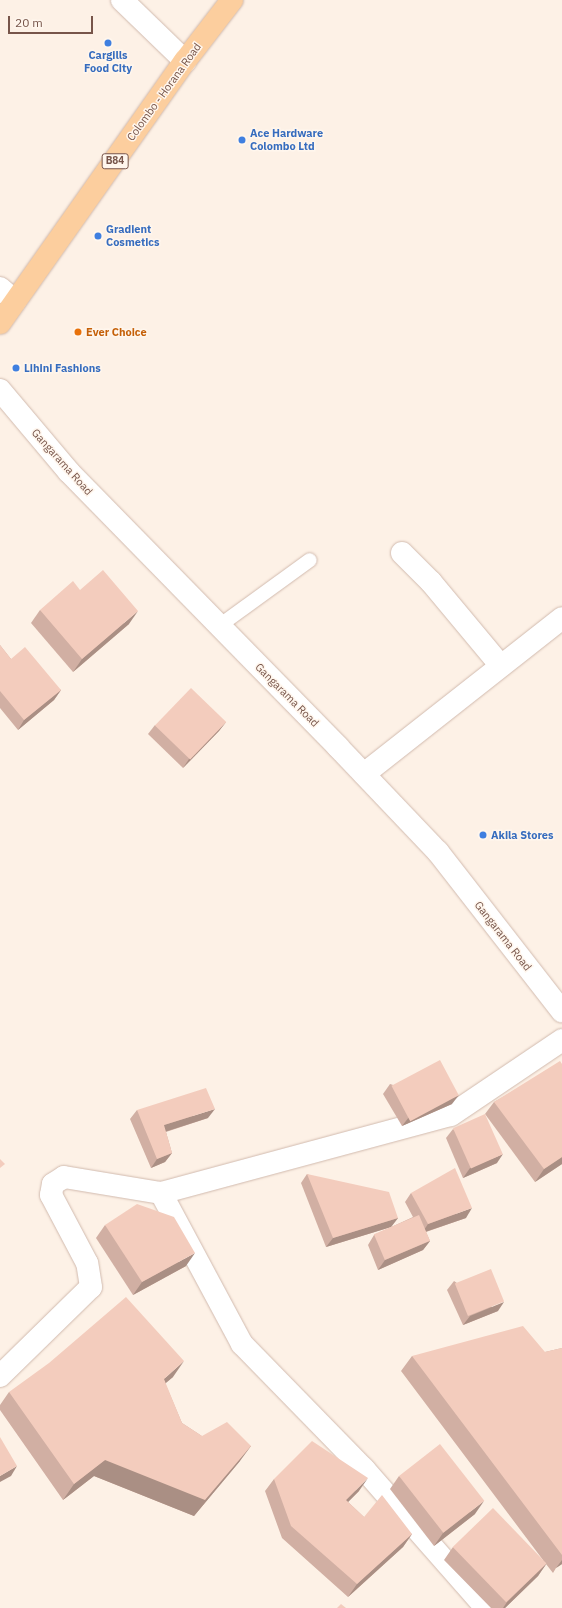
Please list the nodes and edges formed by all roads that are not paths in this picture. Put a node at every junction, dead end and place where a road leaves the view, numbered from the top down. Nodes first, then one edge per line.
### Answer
1 (122, 0) edge
2 (232, 0) edge
3 (185, 61) junction
4 (8, 295) edge
5 (0, 323) edge
6 (0, 390) edge
7 (402, 553) dead end
8 (310, 560) dead end
9 (562, 618) edge
10 (220, 626) junction
11 (501, 666) junction
12 (364, 774) junction
13 (562, 1011) edge
14 (562, 1040) edge
15 (161, 1193) junction
16 (0, 1376) edge
17 (486, 1608) edge

1 - 3 street
2 - 3 main road, Colombo - Horana Road / B84
3 - 4 main road, Colombo - Horana Road / B84
4 - 5 main road, Colombo - Horana Road / B84
6 - 10 street, Gangarama Road
7 - 11 street
8 - 10 lane
9 - 11 street
10 - 12 street, Gangarama Road
11 - 12 street
12 - 13 street, Gangarama Road
14 - 15 street
15 - 16 street
15 - 17 street

